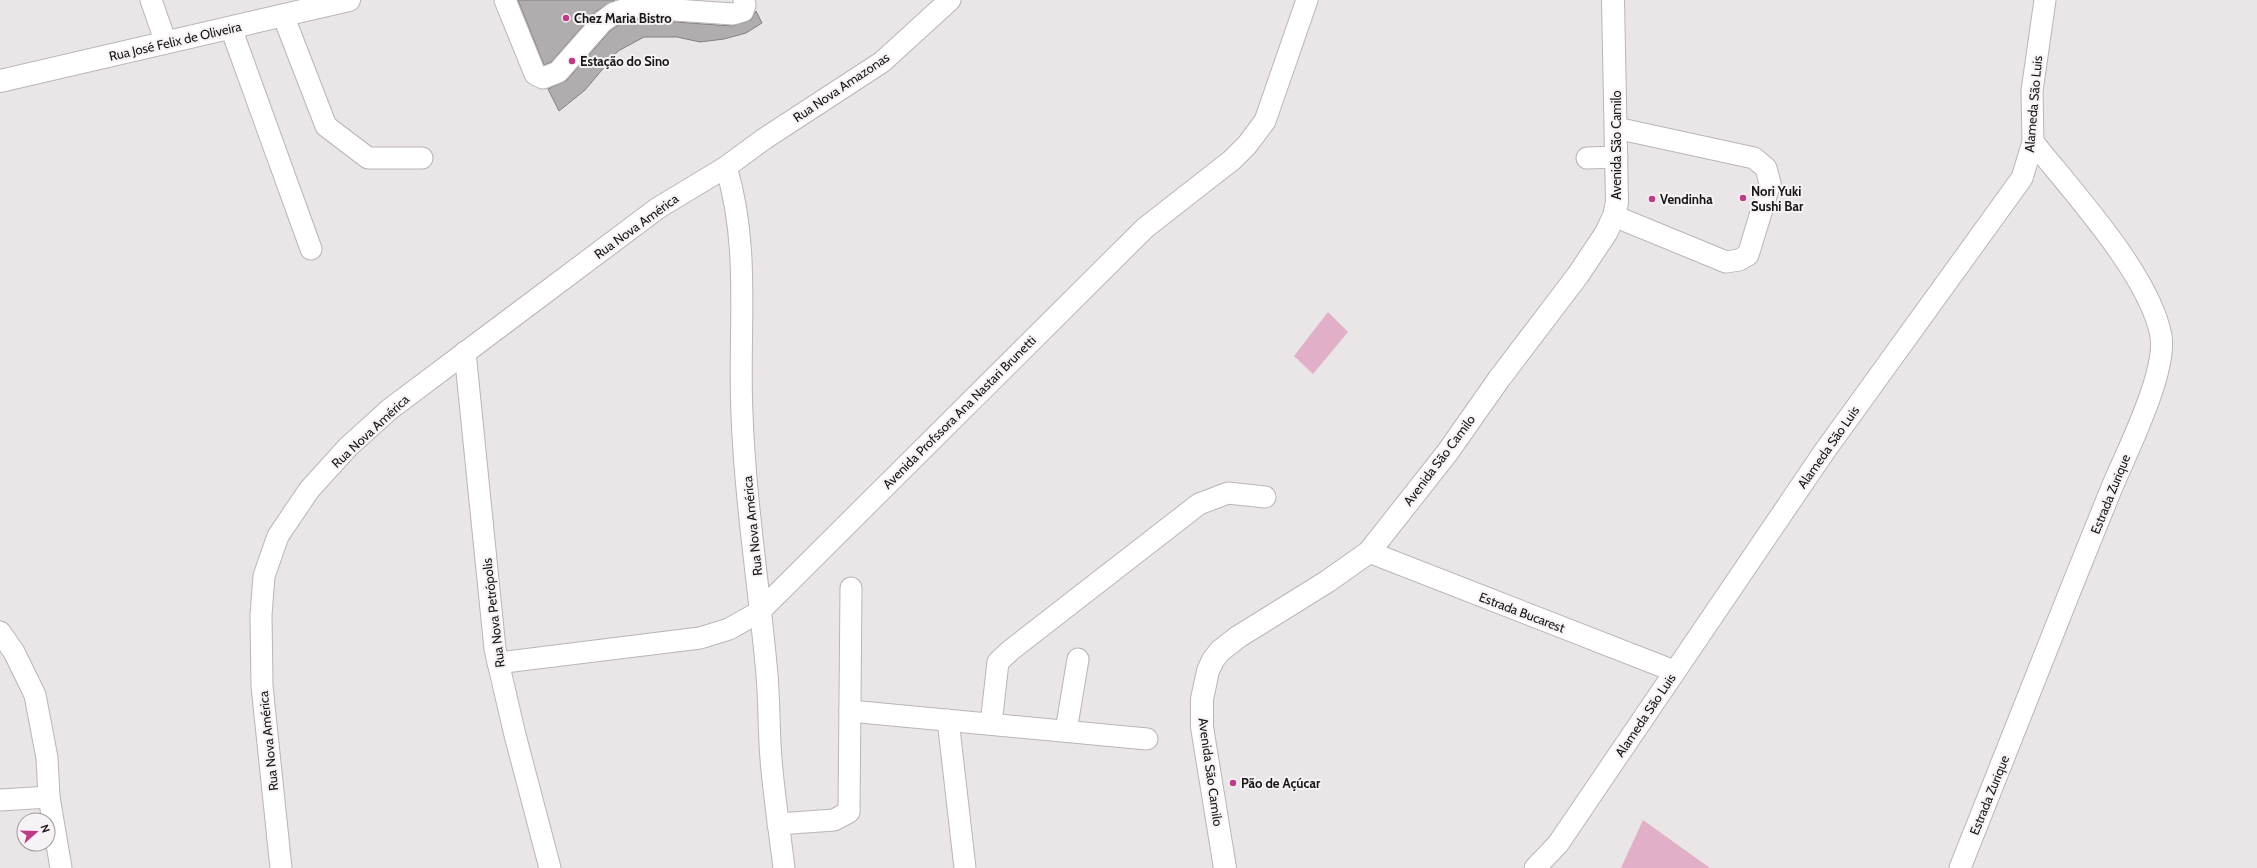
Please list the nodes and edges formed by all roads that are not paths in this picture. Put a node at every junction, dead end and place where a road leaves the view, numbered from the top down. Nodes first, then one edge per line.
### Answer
1 (151, 0) edge
2 (349, 0) edge
3 (505, 0) edge
4 (744, 0) edge
5 (950, 0) edge
6 (1308, 0) edge
7 (1613, 0) edge
8 (2045, 0) edge
9 (282, 16) junction
10 (231, 28) junction
11 (166, 42) junction
12 (0, 81) edge
13 (1616, 128) junction
14 (2033, 142) junction
15 (1617, 157) junction
16 (422, 158) dead end
17 (1587, 158) dead end
18 (726, 168) junction
19 (1614, 216) junction
20 (311, 249) dead end
21 (465, 352) junction
22 (1265, 497) dead end
23 (1369, 552) junction
24 (851, 588) dead end
25 (759, 612) junction
26 (0, 632) edge
27 (1078, 659) dead end
28 (498, 663) junction
29 (1674, 671) junction
30 (850, 711) junction
31 (948, 720) junction
32 (991, 724) junction
33 (1066, 731) junction
34 (1147, 739) dead end
35 (49, 797) junction
36 (0, 800) edge
37 (778, 824) junction
38 (61, 868) edge
39 (281, 868) edge
40 (550, 868) edge
41 (784, 868) edge
42 (965, 868) edge
43 (1225, 868) edge
44 (1535, 868) edge
45 (1960, 868) edge

1 - 11 street
2 - 9 main road, Rua José Felix de Oliveira
3 - 4 street
5 - 18 street, Rua Nova Amazonas
6 - 25 street, Avenida Profssora Ana Nastari Brunetti
7 - 13 main road, Avenida São Camilo
8 - 14 street, Alameda São Luis
9 - 10 main road, Rua José Felix de Oliveira
9 - 16 street
10 - 11 main road, Rua José Felix de Oliveira
10 - 20 street
11 - 12 main road, Rua José Felix de Oliveira
13 - 15 main road, Avenida São Camilo
13 - 19 street
14 - 29 street, Alameda São Luis
14 - 45 street, Estrada Zurique
15 - 17 street
15 - 19 main road, Avenida São Camilo
18 - 21 street, Rua Nova América
18 - 25 street, Rua Nova América
19 - 23 main road, Avenida São Camilo
21 - 28 street, Rua Nova Petrópolis
21 - 39 street, Rua Nova América
22 - 32 street
23 - 29 street, Estrada Bucarest
23 - 43 main road, Avenida São Camilo
24 - 30 street
25 - 28 street, Avenida Profssora Ana Nastari Brunetti
25 - 37 street, Rua Nova América
26 - 35 street
27 - 33 street
28 - 40 street, Rua Nova Petrópolis
29 - 44 street, Alameda São Luis
30 - 31 street
30 - 37 street
31 - 32 street
31 - 42 street
32 - 33 street
33 - 34 street
35 - 36 street
35 - 38 street
37 - 41 street, Rua Nova América

